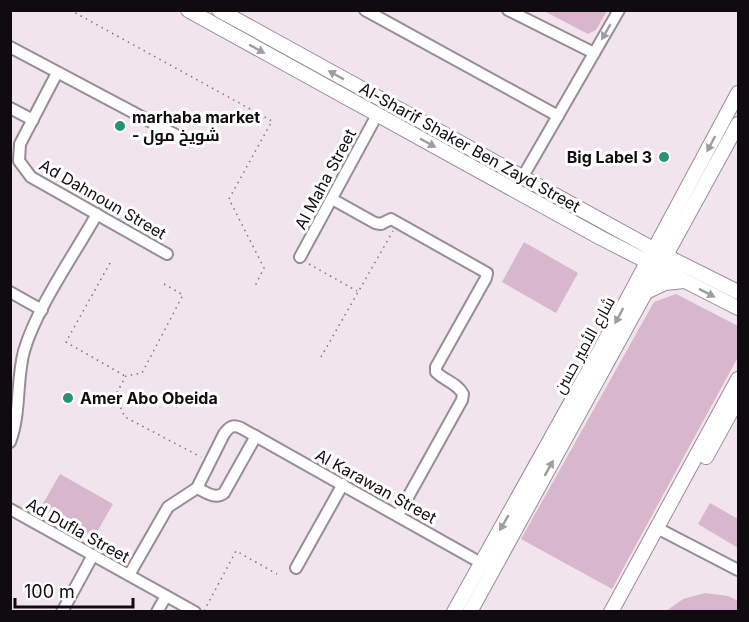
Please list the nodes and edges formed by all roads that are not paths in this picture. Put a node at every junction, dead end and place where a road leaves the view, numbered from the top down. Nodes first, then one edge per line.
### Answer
1 (188, 10) edge
2 (219, 10) edge
3 (365, 10) edge
4 (508, 10) edge
5 (619, 10) edge
6 (234, 19) junction
7 (227, 32) junction
8 (10, 47) edge
9 (594, 53) junction
10 (57, 73) junction
11 (738, 93) edge
12 (10, 108) edge
13 (377, 114) junction
14 (558, 116) junction
15 (33, 120) junction
16 (738, 124) edge
17 (187, 141) dead end
18 (738, 145) edge
19 (459, 152) junction
20 (723, 153) junction
21 (522, 178) junction
22 (332, 199) junction
23 (97, 214) junction
24 (672, 230) junction
25 (627, 235) junction
26 (618, 247) junction
27 (167, 254) dead end
28 (656, 259) junction
29 (304, 261) road end
30 (687, 275) junction
31 (642, 288) junction
32 (10, 292) edge
33 (738, 292) edge
34 (738, 308) edge
35 (42, 310) junction
36 (738, 379) edge
37 (738, 399) edge
38 (734, 420) edge
39 (256, 436) junction
40 (10, 442) edge
41 (343, 484) junction
42 (197, 488) junction
43 (529, 492) junction
44 (10, 509) edge
45 (398, 515) junction
46 (661, 530) junction
47 (93, 555) junction
48 (481, 562) junction
49 (296, 568) dead end
50 (738, 570) edge
51 (129, 575) junction
52 (166, 596) junction
53 (62, 612) edge
54 (157, 612) edge
55 (195, 612) edge
56 (454, 612) edge
57 (470, 612) edge
58 (611, 612) edge
59 (621, 612) edge

1 - 7 main road, Al-Sharif Shaker Ben Zayd Street
2 - 6 main road, Al-Sharif Shaker Ben Zayd Street
3 - 14 street
4 - 9 street
5 -> 9 street
6 - 7 main road
19 -> 6 main road, Al-Sharif Shaker Ben Zayd Street
7 -> 13 main road, Al-Sharif Shaker Ben Zayd Street
8 - 10 street
9 - 14 street
10 - 15 street, Ad Dahnoun Street
10 - 17 street
11 -> 24 main road, شارع الأمير حسن
12 - 15 street
13 -> 19 main road, Al-Sharif Shaker Ben Zayd Street
13 - 22 street, Al Maha Street
14 - 21 street
15 - 23 street, Ad Dahnoun Street
16 - 20 main road, شارع الأمير حسن
18 - 20 street
19 - 21 main road, Al-Sharif Shaker Ben Zayd Street
19 - 26 main road, Al-Sharif Shaker Ben Zayd Street
20 - 24 main road, شارع الأمير حسن
21 - 25 main road, Al-Sharif Shaker Ben Zayd Street
22 - 29 street, Al Maha Street
22 - 45 street
23 - 27 street, Ad Dahnoun Street
23 - 35 street
24 - 25 main road
24 - 28 main road, شارع الأمير حسن
24 - 30 main road
25 - 28 main road, Al-Sharif Shaker Ben Zayd Street
26 - 28 main road, Al-Sharif Shaker Ben Zayd Street
26 - 31 main road
28 - 30 main road, Al-Sharif Shaker Ben Zayd Street
28 - 31 main road, شارع الأمير حسن
30 - 31 main road
30 - 33 main road, Al-Sharif Shaker Ben Zayd Street
30 -> 34 main road, Al-Sharif Shaker Ben Zayd Street
31 - 43 main road, شارع الأمير حسن
32 - 35 street
35 - 40 street
36 - 46 main road
37 - 38 main road
38 - 46 main road
39 - 41 street, Al Karawan Street
39 - 42 street
39 - 42 street, Al Karawan Street
41 - 45 street, Al Karawan Street
41 - 49 street
42 - 51 street
43 -> 48 main road, شارع الأمير حسن
43 - 57 main road, شارع الأمير حسن
44 - 47 street, Ad Dufla Street
45 - 48 street, Al Karawan Street
46 - 50 street
46 - 58 main road
46 - 59 main road
47 - 51 street, Ad Dufla Street
47 - 53 street
48 - 56 main road, شارع الأمير حسن
51 - 52 street, Ad Dufla Street
52 - 54 street
52 - 55 street, Ad Dufla Street

